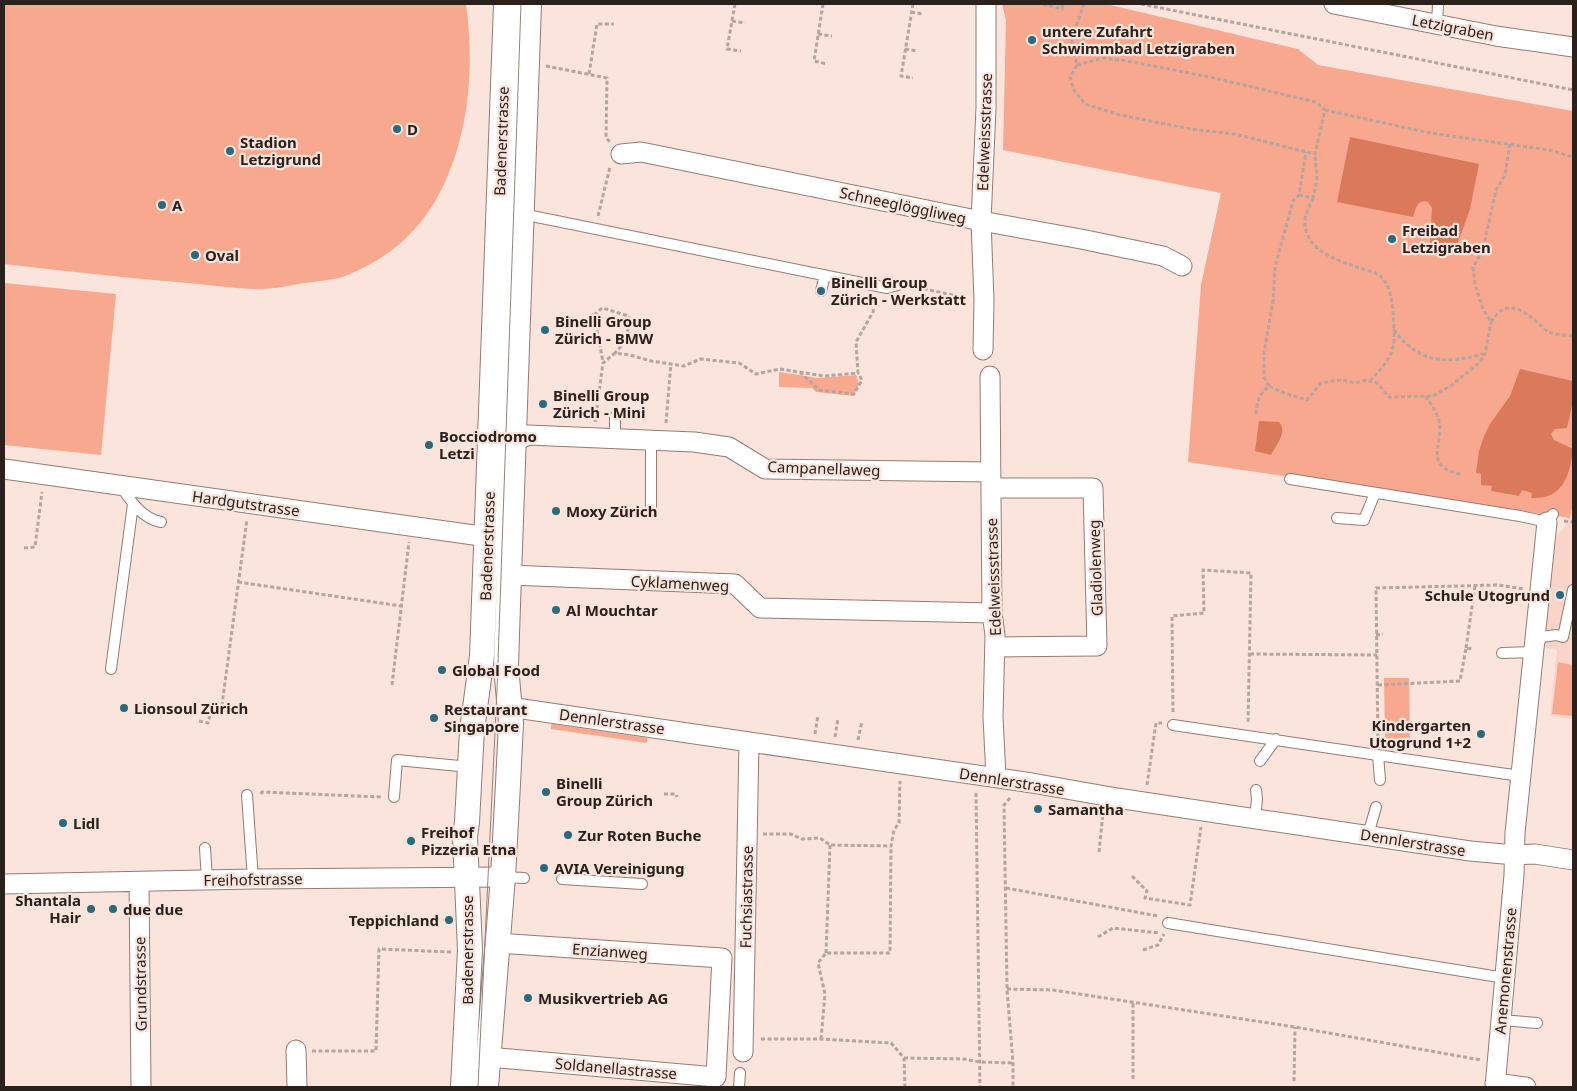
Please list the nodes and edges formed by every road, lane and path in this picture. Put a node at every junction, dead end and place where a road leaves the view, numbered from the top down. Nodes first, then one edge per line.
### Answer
1 (506, 4) edge
2 (529, 4) edge
3 (734, 4) edge
4 (823, 4) edge
5 (913, 4) edge
6 (986, 4) edge
7 (1043, 4) edge
8 (1063, 4) edge
9 (1084, 4) edge
10 (1141, 4) edge
11 (1334, 4) edge
12 (1438, 4) edge
13 (1367, 7) edge
14 (911, 12) junction
15 (923, 14) dead end
16 (732, 21) junction
17 (745, 23) dead end
18 (614, 24) dead end
19 (1437, 25) junction
20 (818, 34) junction
21 (832, 36) dead end
22 (1573, 47) edge
23 (905, 49) junction
24 (741, 51) dead end
25 (917, 52) dead end
26 (827, 64) dead end
27 (546, 66) dead end
28 (1077, 66) junction
29 (589, 74) junction
30 (913, 78) dead end
31 (1573, 90) edge
32 (1325, 110) junction
33 (1510, 144) junction
34 (1306, 152) junction
35 (621, 154) junction
36 (1315, 154) junction
37 (1573, 157) edge
38 (1299, 195) junction
39 (1313, 198) junction
40 (522, 214) junction
41 (590, 214) dead end
42 (981, 221) junction
43 (1182, 266) dead end
44 (825, 275) junction
45 (898, 285) joint
46 (877, 286) junction
47 (821, 291) dead end
48 (984, 300) junction
49 (1491, 322) junction
50 (628, 330) junction
51 (1394, 330) junction
52 (633, 331) dead end
53 (1573, 336) edge
54 (983, 350) dead end
55 (614, 353) junction
56 (1485, 354) junction
57 (603, 363) junction
58 (671, 363) junction
59 (800, 371) junction
60 (858, 373) junction
61 (990, 376) dead end
62 (1370, 381) junction
63 (1269, 386) junction
64 (593, 387) dead end
65 (600, 388) junction
66 (1426, 396) junction
67 (1256, 414) dead end
68 (615, 417) dead end
69 (514, 438) junction
70 (593, 438) junction
71 (615, 438) junction
72 (657, 441) junction
73 (4, 469) edge
74 (46, 474) junction
75 (1460, 474) dead end
76 (1290, 479) dead end
77 (991, 480) junction
78 (120, 484) junction
79 (1375, 492) junction
80 (133, 504) junction
81 (249, 504) junction
82 (651, 510) dead end
83 (1337, 518) dead end
84 (1550, 518) joint
85 (161, 522) dead end
86 (411, 526) junction
87 (488, 537) junction
88 (24, 548) dead end
89 (509, 575) junction
90 (238, 582) junction
91 (1475, 586) junction
92 (1573, 590) edge
93 (1540, 591) junction
94 (401, 606) junction
95 (992, 614) junction
96 (1383, 634) dead end
97 (1376, 635) junction
98 (995, 647) junction
99 (1466, 648) junction
100 (1473, 649) dead end
101 (1534, 652) junction
102 (1502, 653) dead end
103 (1250, 654) junction
104 (1377, 656) junction
105 (111, 669) dead end
106 (392, 685) dead end
107 (1378, 685) junction
108 (509, 707) junction
109 (818, 715) dead end
110 (838, 718) dead end
111 (199, 721) dead end
112 (862, 721) dead end
113 (1173, 725) junction
114 (1248, 736) junction
115 (1276, 739) junction
116 (814, 740) dead end
117 (749, 742) junction
118 (834, 743) dead end
119 (857, 746) dead end
120 (1378, 755) junction
121 (1260, 761) dead end
122 (470, 767) junction
123 (1520, 776) junction
124 (996, 777) junction
125 (900, 778) dead end
126 (1380, 780) dead end
127 (976, 789) dead end
128 (1146, 790) dead end
129 (1256, 790) dead end
130 (664, 794) dead end
131 (1014, 794) dead end
132 (247, 795) dead end
133 (394, 797) joint
134 (676, 797) dead end
135 (1376, 807) dead end
136 (1103, 808) dead end
137 (248, 810) junction
138 (1255, 819) junction
139 (1202, 822) dead end
140 (747, 833) junction
141 (1368, 835) junction
142 (830, 845) junction
143 (891, 846) junction
144 (205, 848) dead end
145 (1099, 852) dead end
146 (1515, 855) junction
147 (1573, 860) edge
148 (466, 876) junction
149 (1132, 876) dead end
150 (513, 877) junction
151 (253, 879) junction
152 (562, 879) dead end
153 (207, 880) junction
154 (139, 882) junction
155 (4, 884) edge
156 (642, 884) dead end
157 (1006, 888) junction
158 (1168, 923) joint
159 (1165, 933) dead end
160 (1098, 937) dead end
161 (498, 943) junction
162 (1152, 947) dead end
163 (1143, 950) dead end
164 (457, 952) dead end
165 (826, 953) junction
166 (722, 958) joint
167 (1504, 978) junction
168 (1007, 989) junction
169 (1133, 1003) junction
170 (1501, 1020) junction
171 (1537, 1023) dead end
172 (1295, 1027) junction
173 (821, 1039) junction
174 (743, 1045) joint
175 (296, 1050) joint
176 (488, 1056) junction
177 (904, 1058) junction
178 (1484, 1061) dead end
179 (980, 1062) junction
180 (1013, 1064) junction
181 (740, 1073) dead end
182 (1133, 1080) dead end
183 (1294, 1080) dead end
184 (1495, 1085) edge
185 (141, 1087) edge
186 (296, 1087) edge
187 (463, 1087) edge
188 (486, 1087) edge
189 (739, 1087) edge
190 (904, 1087) edge
191 (980, 1087) edge
192 (1013, 1087) edge
193 (1526, 1087) edge

1 - 87 street, Badenerstrasse
2 - 40 street, Badenerstrasse
3 - 16 path
4 - 20 path
5 - 14 path
6 - 42 street, Edelweissstrasse
7 - 8 path
9 - 28 path
10 - 31 path
11 - 13 street, Letzigraben
12 - 19 lane
13 - 19 street, Letzigraben
14 - 15 path
14 - 23 path
16 - 17 path
16 - 24 path
18 - 29 path
19 - 22 street, Letzigraben
20 - 21 path
20 - 26 path
23 - 25 path
23 - 30 path
27 - 29 path
28 - 32 path
28 - 34 path
29 - 35 path
32 - 33 path
32 - 36 path
33 - 37 path
33 - 49 path
34 - 36 path
34 - 38 path
35 - 41 path
35 - 42 street, Schneeglöggliweg
36 - 39 path
38 - 39 path
38 - 63 path
39 - 51 path
40 - 44 lane
40 - 69 street, Badenerstrasse
42 - 43 street, Schneeglöggliweg
42 - 48 street, Edelweissstrasse
44 - 46 lane
44 - 47 lane
45 - 46 lane
45 - 48 path
46 - 60 path
48 - 54 street, Edelweissstrasse
49 - 53 path
49 - 56 path
50 - 52 path
50 - 55 path
50 - 57 path
51 - 56 path
51 - 62 path
55 - 57 path
55 - 58 path
56 - 66 path
57 - 65 path
58 - 59 path
58 - 72 path
59 - 60 path
59 - 60 path
61 - 77 street, Edelweissstrasse
62 - 63 path
62 - 66 path
63 - 67 path
64 - 65 path
65 - 70 path
66 - 75 path
68 - 71 lane
69 - 70 street, Campanellaweg
69 - 89 street, Badenerstrasse
70 - 71 street, Campanellaweg
71 - 72 street, Campanellaweg
72 - 77 street, Campanellaweg
72 - 82 lane
73 - 74 street, Hardgutstrasse
74 - 78 street, Hardgutstrasse
74 - 88 path
76 - 79 lane
77 - 95 street, Edelweissstrasse
77 - 98 street, Gladiolenweg
78 - 80 lane
78 - 81 street, Hardgutstrasse
79 - 83 lane
79 - 84 lane
80 - 85 lane
80 - 105 lane
81 - 86 street, Hardgutstrasse
81 - 90 path
84 - 93 street
86 - 87 street, Hardgutstrasse
86 - 94 path
87 - 122 street, Badenerstrasse
89 - 95 street, Cyklamenweg
89 - 108 street, Badenerstrasse
90 - 94 path
90 - 111 path
91 - 93 path
91 - 97 path
91 - 99 path
92 - 101 lane
93 - 101 street
94 - 106 path
95 - 98 street, Edelweissstrasse
96 - 97 path
97 - 104 path
98 - 124 street, Edelweissstrasse
99 - 100 path
99 - 107 path
101 - 102 lane
101 - 123 street
103 - 104 path
103 - 113 path
103 - 114 path
104 - 107 path
107 - 120 path
108 - 117 street, Dennlerstrasse
108 - 150 street, Badenerstrasse
109 - 116 path
110 - 118 path
112 - 119 path
113 - 114 lane
113 - 128 path
114 - 115 lane
115 - 120 lane
115 - 121 lane
117 - 124 street, Dennlerstrasse
117 - 140 street, Fuchsiastrasse
120 - 123 lane
120 - 126 lane
122 - 133 lane
122 - 148 street, Badenerstrasse
123 - 146 street
124 - 138 street, Dennlerstrasse
125 - 143 path
127 - 179 path
129 - 138 lane
130 - 134 path
131 - 157 path
132 - 137 lane
133 - 137 path
135 - 141 lane
136 - 145 path
137 - 151 lane
138 - 141 street, Dennlerstrasse
139 - 149 path
140 - 142 path
140 - 174 street, Fuchsiastrasse
141 - 146 street, Dennlerstrasse
142 - 143 path
142 - 165 path
143 - 165 path
144 - 153 lane
146 - 147 street, Dennlerstrasse
146 - 167 street, Anemonenstrasse
148 - 150 street, Freihofstrasse
148 - 151 street, Freihofstrasse
148 - 187 street, Badenerstrasse
150 - 161 street, Badenerstrasse
151 - 153 street, Freihofstrasse
152 - 156 lane
153 - 154 street, Freihofstrasse
154 - 155 street, Freihofstrasse
154 - 185 street, Grundstrasse
157 - 158 path
157 - 168 path
158 - 167 lane
159 - 160 path
161 - 166 street, Enzianweg
161 - 176 street, Badenerstrasse
162 - 163 path
164 - 175 path
165 - 173 path
166 - 176 street, Soldanellastrasse
167 - 170 street, Anemonenstrasse
168 - 169 path
168 - 180 path
169 - 172 path
169 - 182 path
170 - 171 lane
170 - 184 street, Anemonenstrasse
172 - 178 path
172 - 183 path
173 - 174 path
173 - 177 path
175 - 186 street
176 - 188 street, Badenerstrasse
177 - 179 path
177 - 190 path
179 - 180 path
179 - 191 path
180 - 192 path
181 - 189 lane
184 - 193 street

